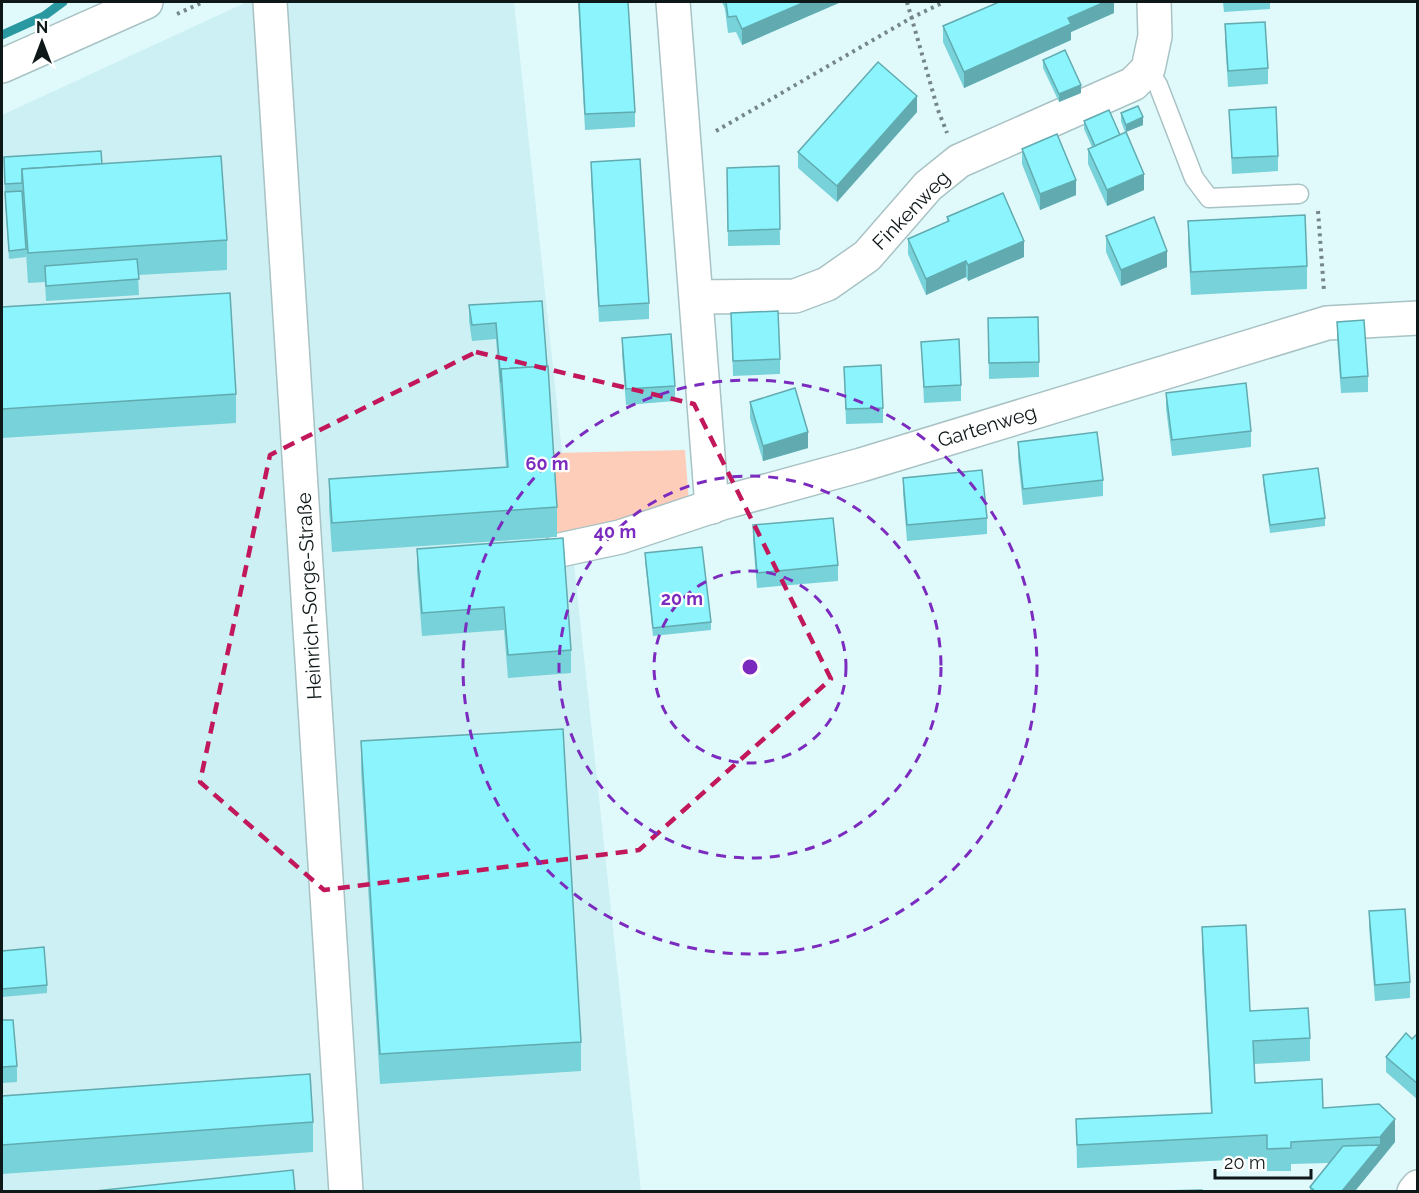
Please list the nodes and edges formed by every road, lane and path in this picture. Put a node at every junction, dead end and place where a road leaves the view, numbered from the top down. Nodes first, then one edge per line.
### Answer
1 (146, 2) edge
2 (270, 2) edge
3 (673, 2) edge
4 (907, 2) edge
5 (944, 2) edge
6 (1154, 2) edge
7 (911, 18) junction
8 (2, 66) edge
9 (1148, 69) junction
10 (684, 149) junction
11 (958, 161) junction
12 (1299, 194) joint
13 (697, 297) junction
14 (1418, 318) edge
15 (1327, 323) junction
16 (712, 507) junction
17 (560, 550) edge
18 (1418, 1187) edge
19 (346, 1191) edge
20 (1414, 1191) edge

1 - 8 street
2 - 19 street, Heinrich-Sorge-Straße
3 - 10 street
4 - 7 path
5 - 7 path
6 - 9 street
7 - 10 path
7 - 11 path
9 - 11 street, Finkenweg
9 - 12 lane
10 - 13 street
11 - 13 street, Finkenweg
12 - 15 path
13 - 16 street
14 - 15 street, Gartenweg
15 - 16 street, Gartenweg
16 - 17 street, Gartenweg
18 - 20 street

